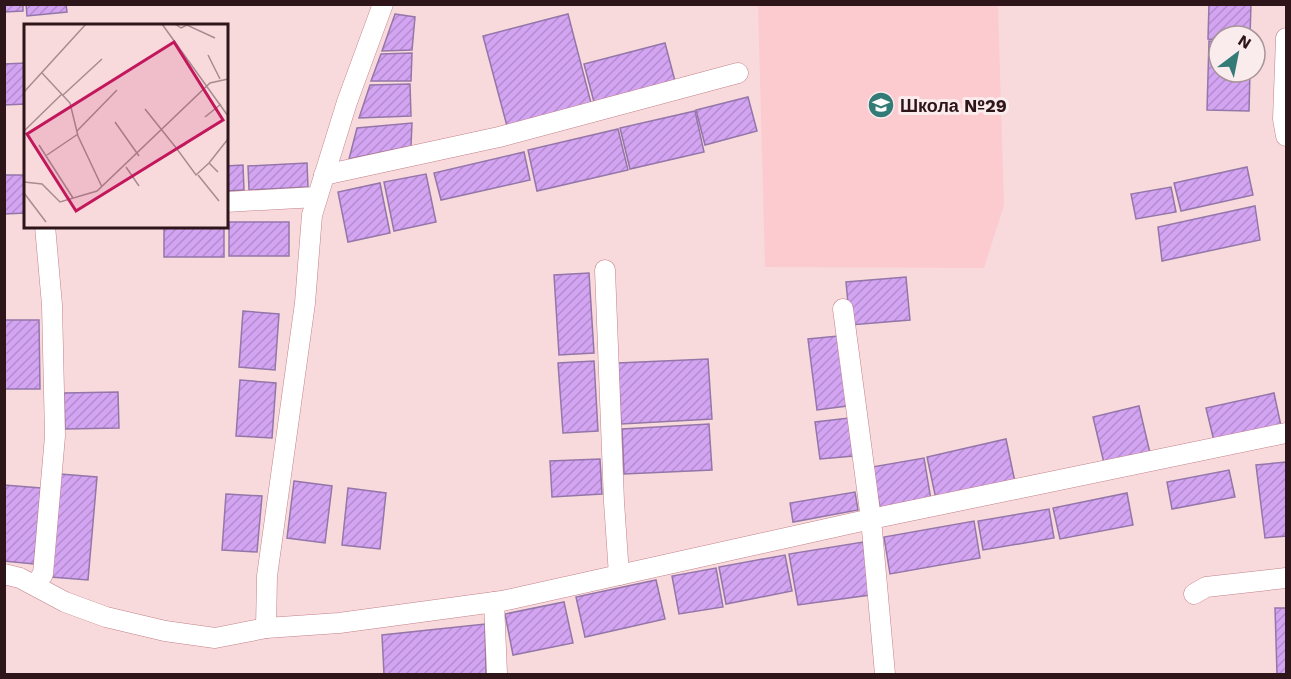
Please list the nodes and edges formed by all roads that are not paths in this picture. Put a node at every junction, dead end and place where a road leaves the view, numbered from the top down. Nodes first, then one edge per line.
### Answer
1 (383, 4) edge
2 (1287, 39) edge
3 (738, 73) dead end
4 (1287, 136) edge
5 (324, 175) junction
6 (317, 198) junction
7 (228, 202) edge
8 (45, 228) edge
9 (605, 270) dead end
10 (843, 309) dead end
11 (1287, 433) edge
12 (871, 519) junction
13 (4, 574) edge
14 (619, 575) junction
15 (1287, 578) edge
16 (36, 585) junction
17 (1194, 594) dead end
18 (494, 602) junction
19 (266, 628) junction
20 (496, 675) edge
21 (885, 675) edge

1 - 5 street
2 - 4 street
3 - 5 street
5 - 6 street
6 - 7 street
6 - 19 street
8 - 16 street
9 - 14 street
10 - 12 street
11 - 12 street
12 - 14 street
12 - 21 street
13 - 16 street
14 - 18 street
15 - 17 street
16 - 19 street
18 - 19 street
18 - 20 street

